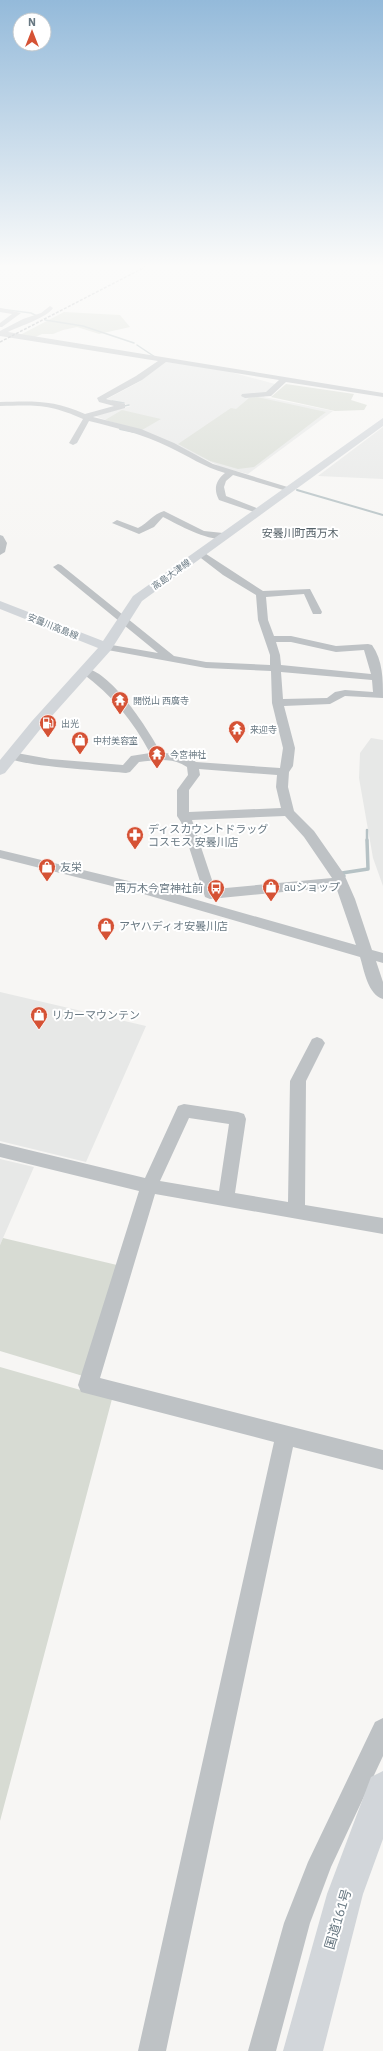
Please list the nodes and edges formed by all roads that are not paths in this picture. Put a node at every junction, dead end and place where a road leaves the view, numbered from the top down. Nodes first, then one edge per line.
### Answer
1 (160, 363) edge
2 (181, 363) edge
3 (285, 379) junction
4 (383, 395) edge
5 (245, 396) dead end
6 (0, 404) edge
7 (86, 417) junction
8 (383, 421) edge
9 (73, 443) dead end
10 (230, 473) junction
11 (290, 489) junction
12 (260, 511) junction
13 (117, 523) dead end
14 (223, 536) junction
15 (0, 538) edge
16 (0, 552) edge
17 (200, 553) junction
18 (58, 567) dead end
19 (261, 594) junction
20 (0, 605) edge
21 (317, 612) dead end
22 (123, 621) junction
23 (270, 639) junction
24 (106, 647) junction
25 (172, 660) junction
26 (276, 668) junction
27 (86, 671) junction
28 (380, 678) edge
29 (278, 703) junction
30 (157, 756) junction
31 (5, 760) edge
32 (193, 765) junction
33 (283, 772) junction
34 (288, 812) junction
35 (183, 816) junction
36 (0, 854) edge
37 (341, 882) junction
38 (366, 953) junction
39 (383, 958) edge
40 (383, 994) edge
41 (317, 1043) dead end
42 (0, 1150) edge
43 (149, 1186) junction
44 (226, 1200) junction
45 (296, 1212) junction
46 (383, 1226) edge
47 (286, 1435) junction
48 (383, 1460) edge
49 (383, 1730) edge
50 (383, 1789) edge
51 (152, 2051) edge
52 (262, 2051) edge
53 (303, 2051) edge

1 - 7 street
2 - 3 street
3 - 4 street
3 - 5 street
6 - 7 street
7 - 9 street
7 - 10 street
8 - 11 main road, 高島大津線
10 - 11 street
10 - 12 street
11 - 12 main road, 高島大津線
12 - 14 main road, 高島大津線
13 - 14 street
14 - 17 main road, 高島大津線
15 - 16 street
17 - 19 street
17 - 22 main road, 高島大津線
18 - 22 street
19 - 21 street
19 - 23 street
20 - 24 main road, 安曇川高島線
22 - 24 main road, 高島大津線
22 - 25 street
23 - 26 street
23 - 28 street
24 - 25 street
24 - 27 main road, 高島大津線
25 - 26 street
26 - 28 street
26 - 29 street
27 - 30 street
27 - 31 main road, 高島大津線
28 - 29 street
29 - 33 street
30 - 31 street
30 - 32 street
32 - 33 street
32 - 35 street
33 - 34 street
34 - 35 street
34 - 37 street
35 - 37 street
36 - 38 street
37 - 38 street
38 - 39 street
38 - 40 street
41 - 45 street
42 - 43 street
43 - 44 street
43 - 44 street
43 - 47 street
44 - 45 street
45 - 46 street
47 - 48 street
47 - 51 street
49 - 52 street
50 - 53 highway, 国道161号

